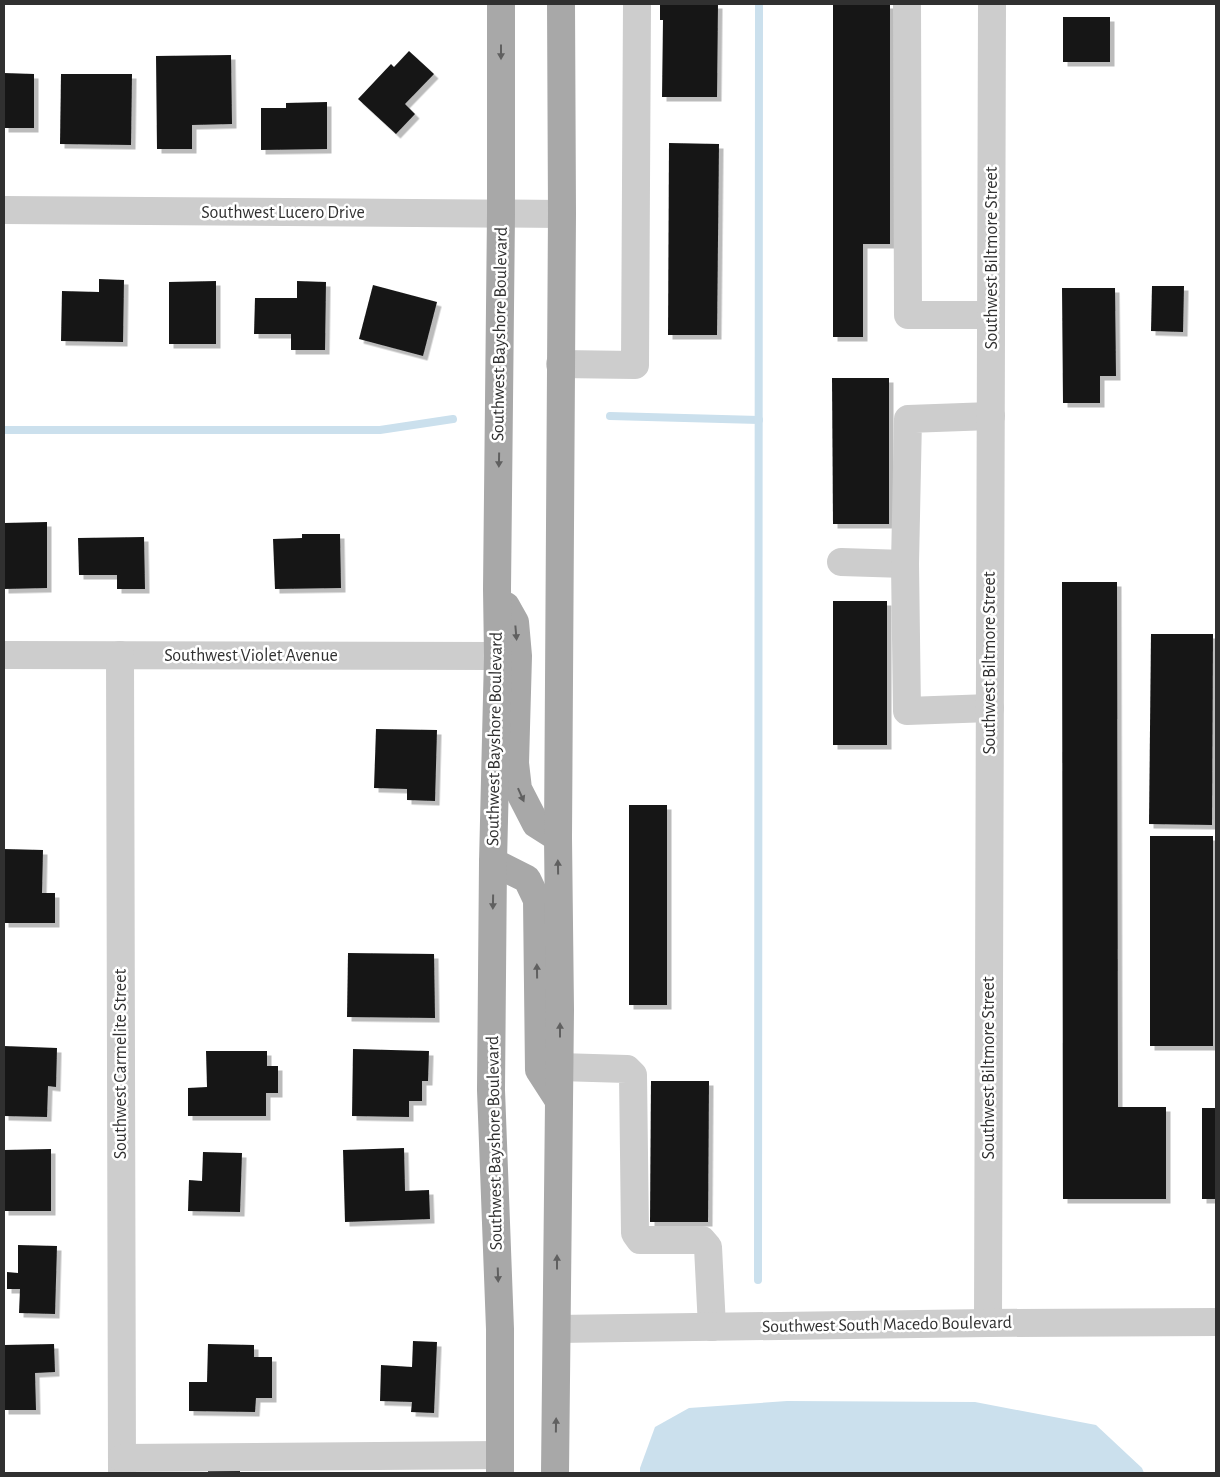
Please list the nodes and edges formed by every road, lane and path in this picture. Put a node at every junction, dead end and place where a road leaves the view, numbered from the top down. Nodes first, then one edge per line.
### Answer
1 (501, 4) edge
2 (561, 4) edge
3 (637, 4) edge
4 (907, 4) edge
5 (992, 4) edge
6 (4, 210) edge
7 (501, 214) junction
8 (562, 214) junction
9 (991, 315) junction
10 (560, 364) junction
11 (991, 416) junction
12 (842, 562) dead end
13 (905, 564) junction
14 (497, 589) junction
15 (4, 656) edge
16 (120, 656) junction
17 (498, 656) junction
18 (990, 708) junction
19 (558, 838) junction
20 (493, 862) junction
21 (559, 1067) junction
22 (559, 1101) junction
23 (1216, 1322) edge
24 (988, 1323) junction
25 (712, 1327) junction
26 (557, 1329) junction
27 (500, 1464) edge
28 (398, 1465) edge
29 (122, 1466) edge
30 (176, 1466) edge
31 (555, 1473) edge

1 -> 7 main road, Southwest Bayshore Boulevard
2 - 8 main road
3 - 10 street
4 - 9 street
5 - 9 street, Southwest Biltmore Street
6 - 7 street, Southwest Lucero Drive
7 - 8 street, Southwest Lucero Drive
7 -> 14 main road, Southwest Bayshore Boulevard
8 - 10 main road
9 - 11 street, Southwest Biltmore Street
10 - 19 main road
11 - 13 street
11 - 18 street, Southwest Biltmore Street
12 - 13 street
13 - 18 street
14 - 17 main road, Southwest Bayshore Boulevard
14 -> 19 main road
15 - 16 street, Southwest Violet Avenue
16 - 17 street, Southwest Violet Avenue
16 - 29 street, Southwest Carmelite Street
17 - 20 main road, Southwest Bayshore Boulevard
18 - 24 street, Southwest Biltmore Street
21 -> 19 main road
22 -> 20 main road
20 -> 27 main road, Southwest Bayshore Boulevard
21 - 22 main road
21 - 25 street
26 -> 22 main road
23 - 24 street, Southwest South Macedo Boulevard
24 - 25 street, Southwest South Macedo Boulevard
25 - 26 street, Southwest South Macedo Boulevard
31 -> 26 main road
27 - 28 street
28 - 30 street
29 - 30 street

